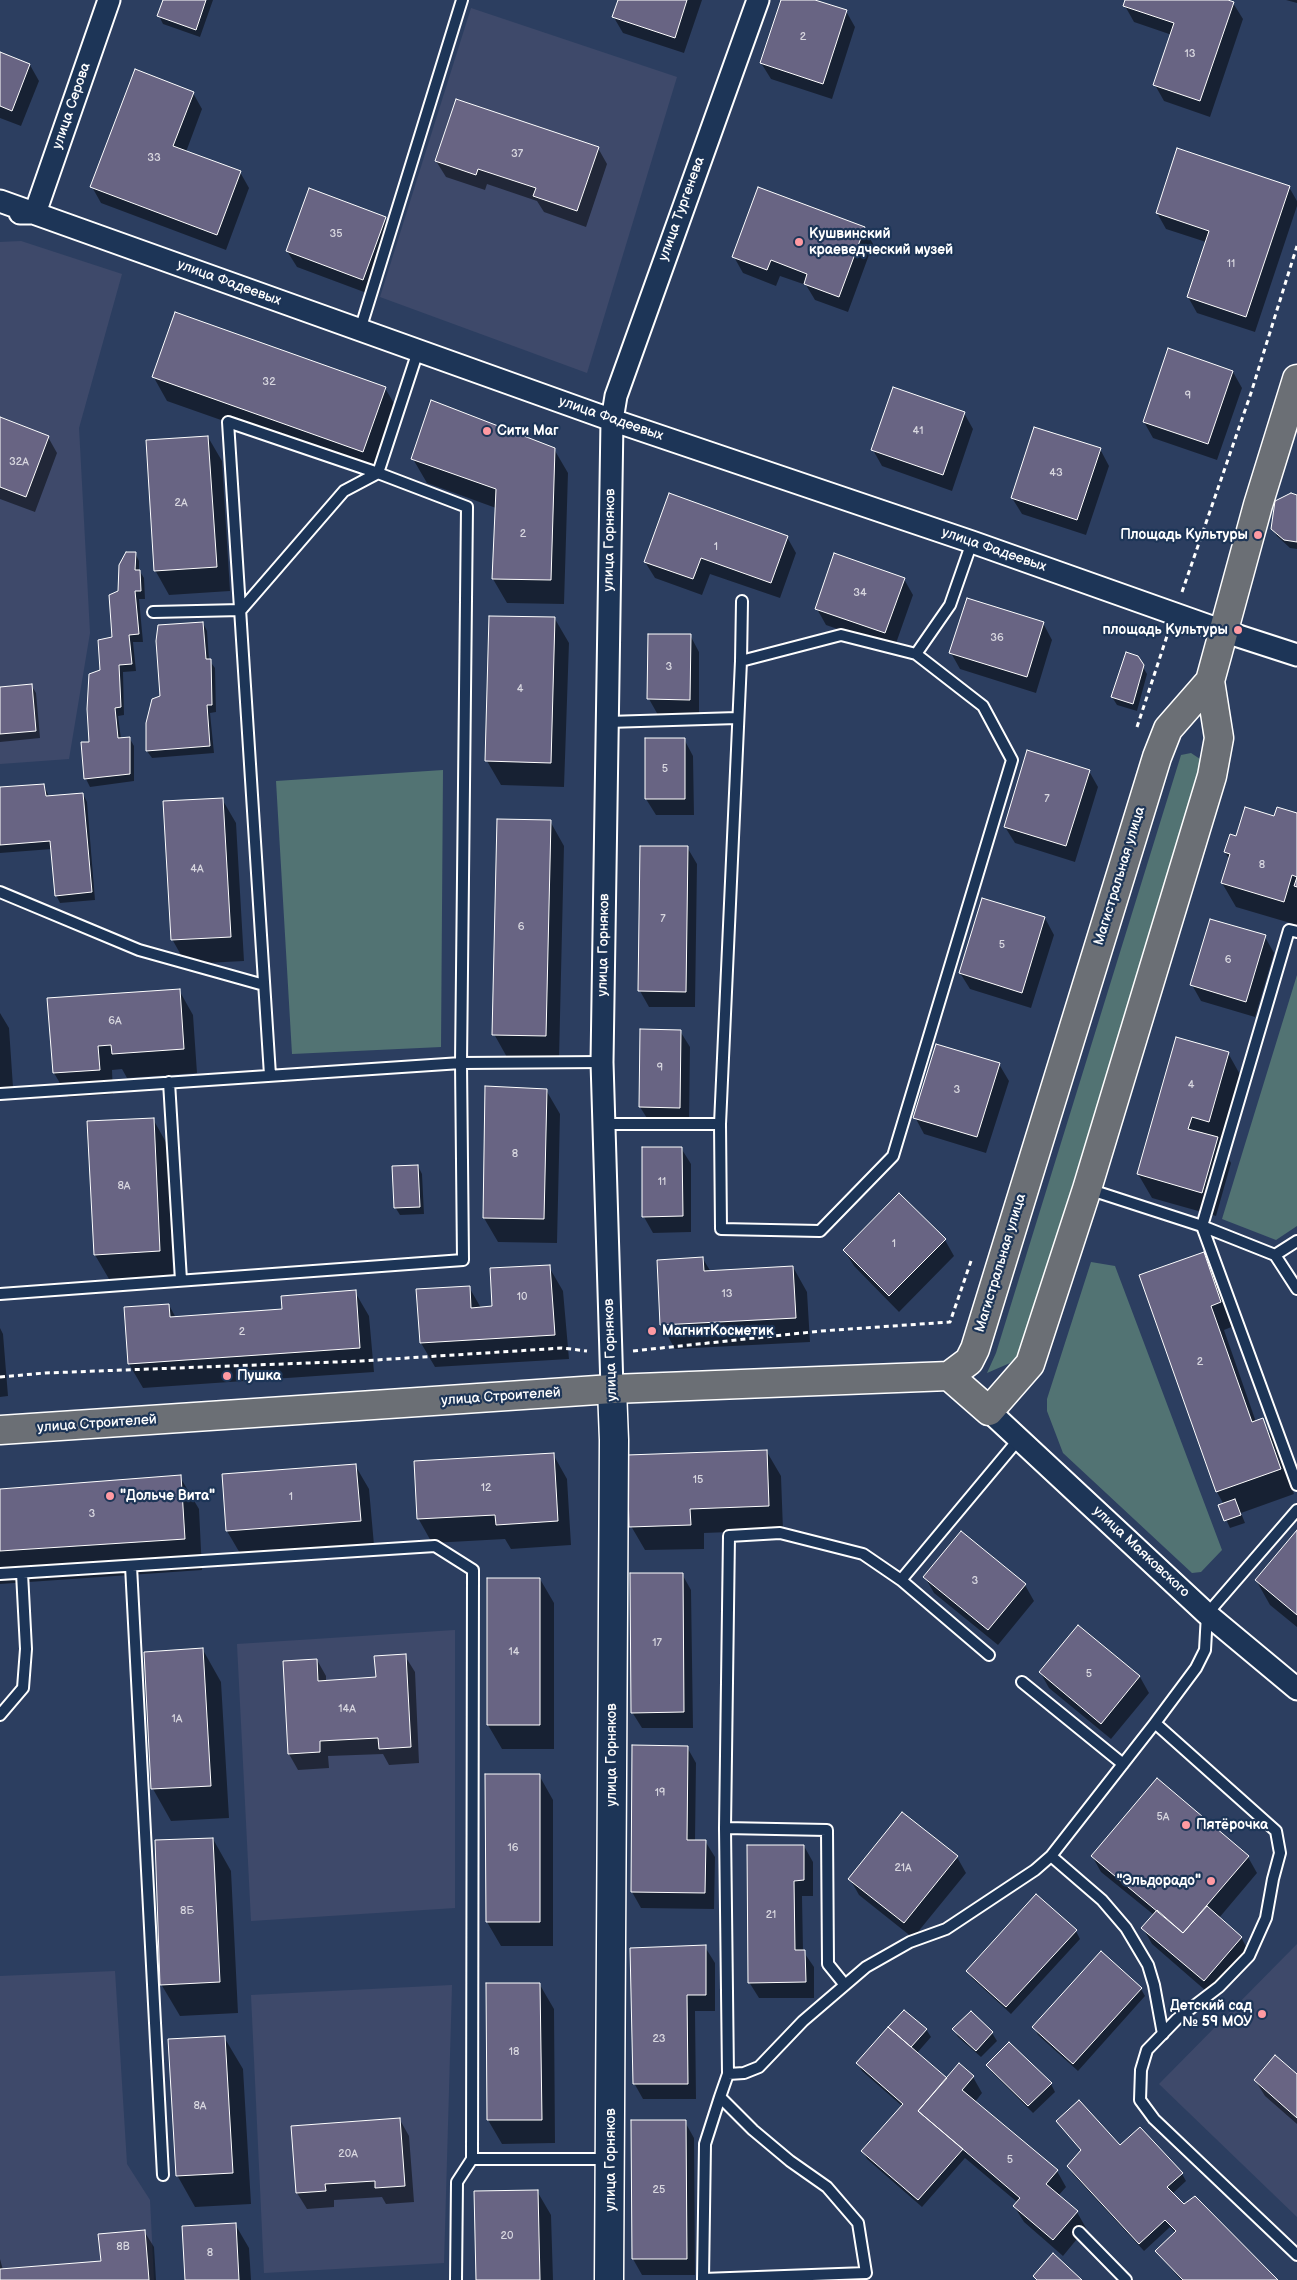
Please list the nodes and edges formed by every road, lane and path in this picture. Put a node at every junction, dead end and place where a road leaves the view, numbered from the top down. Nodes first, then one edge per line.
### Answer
1 (109, 0) edge
2 (462, 0) edge
3 (758, 0) edge
4 (0, 201) edge
5 (34, 213) junction
6 (0, 214) edge
7 (1297, 246) edge
8 (360, 330) junction
9 (418, 351) junction
10 (1297, 379) edge
11 (612, 420) junction
12 (378, 473) junction
13 (972, 542) junction
14 (742, 601) dead end
15 (240, 610) junction
16 (153, 612) dead end
17 (1174, 614) junction
18 (1223, 631) junction
19 (916, 654) junction
20 (1297, 655) edge
21 (741, 661) junction
22 (1210, 681) junction
23 (737, 718) junction
24 (608, 722) junction
25 (1136, 731) dead end
26 (0, 892) edge
27 (1297, 932) edge
28 (264, 985) junction
29 (602, 1062) junction
30 (461, 1063) junction
31 (270, 1075) junction
32 (169, 1082) junction
33 (0, 1094) edge
34 (606, 1124) junction
35 (720, 1124) junction
36 (1087, 1189) junction
37 (1202, 1226) junction
38 (1297, 1241) edge
39 (1275, 1255) junction
40 (972, 1260) dead end
41 (181, 1280) junction
42 (1297, 1289) edge
43 (0, 1294) edge
44 (610, 1353) junction
45 (949, 1376) junction
46 (0, 1377) edge
47 (612, 1389) junction
48 (989, 1411) junction
49 (0, 1430) edge
50 (1018, 1440) junction
51 (1297, 1485) edge
52 (1297, 1510) edge
53 (131, 1566) junction
54 (22, 1573) junction
55 (0, 1574) edge
56 (901, 1580) junction
57 (1207, 1614) junction
58 (989, 1655) dead end
59 (1022, 1682) dead end
60 (1297, 1688) edge
61 (0, 1715) edge
62 (1155, 1723) junction
63 (1123, 1764) junction
64 (726, 1828) junction
65 (1051, 1856) junction
66 (845, 1986) junction
67 (1163, 2034) junction
68 (728, 2074) junction
69 (720, 2097) junction
70 (472, 2159) junction
71 (611, 2159) junction
72 (163, 2175) dead end
73 (1079, 2232) dead end
74 (1297, 2255) edge
75 (456, 2280) edge
76 (609, 2280) edge
77 (1126, 2280) edge

1 - 5 street, улица Серова
2 - 8 lane
3 - 11 street, улица Тургенева
4 - 5 street, улица Фадеевых
5 - 6 street
5 - 8 street, улица Фадеевых
7 - 17 path
8 - 9 street, улица Фадеевых
9 - 11 street, улица Фадеевых
9 - 12 lane
10 - 18 main road, Магистральная улица
11 - 13 street, улица Фадеевых
11 - 24 street, улица Горняков
12 - 15 lane
12 - 15 lane
12 - 30 lane
13 - 17 street, улица Фадеевых
13 - 19 lane
14 - 21 lane
15 - 16 lane
15 - 28 lane
17 - 18 street, улица Фадеевых
17 - 25 path
18 - 20 street
18 - 22 main road, Магистральная улица
19 - 21 lane
19 - 35 lane
21 - 23 lane
22 - 36 main road
22 - 45 main road, Магистральная улица
23 - 24 lane
23 - 35 lane
24 - 29 street, улица Горняков
26 - 28 lane
27 - 37 lane
28 - 31 lane
29 - 30 lane
29 - 34 street, улица Горняков
30 - 31 lane
30 - 41 lane
31 - 32 lane
32 - 33 lane
32 - 41 lane
34 - 35 lane
34 - 44 street, улица Горняков
36 - 37 lane
36 - 48 main road
37 - 39 lane
37 - 51 lane
38 - 39 lane
39 - 42 lane
40 - 44 path
41 - 43 lane
44 - 46 path
44 - 47 street, улица Горняков
45 - 47 main road, улица Строителей
45 - 48 main road
47 - 49 main road, улица Строителей
47 - 71 street, улица Горняков
48 - 50 street, улица Маяковского
50 - 56 lane
50 - 57 street, улица Маяковского
52 - 57 lane
53 - 54 lane
53 - 70 lane
53 - 72 lane
54 - 55 lane
54 - 61 lane
56 - 58 lane
56 - 64 lane
57 - 60 street, улица Маяковского
57 - 62 lane
59 - 63 lane
62 - 63 lane
62 - 67 lane
63 - 65 lane
64 - 66 lane
64 - 68 lane
65 - 66 lane
65 - 67 lane
66 - 68 lane
67 - 74 lane
68 - 69 lane
69 - 69 lane
70 - 71 lane
70 - 75 lane
71 - 76 street, улица Горняков
73 - 77 lane

